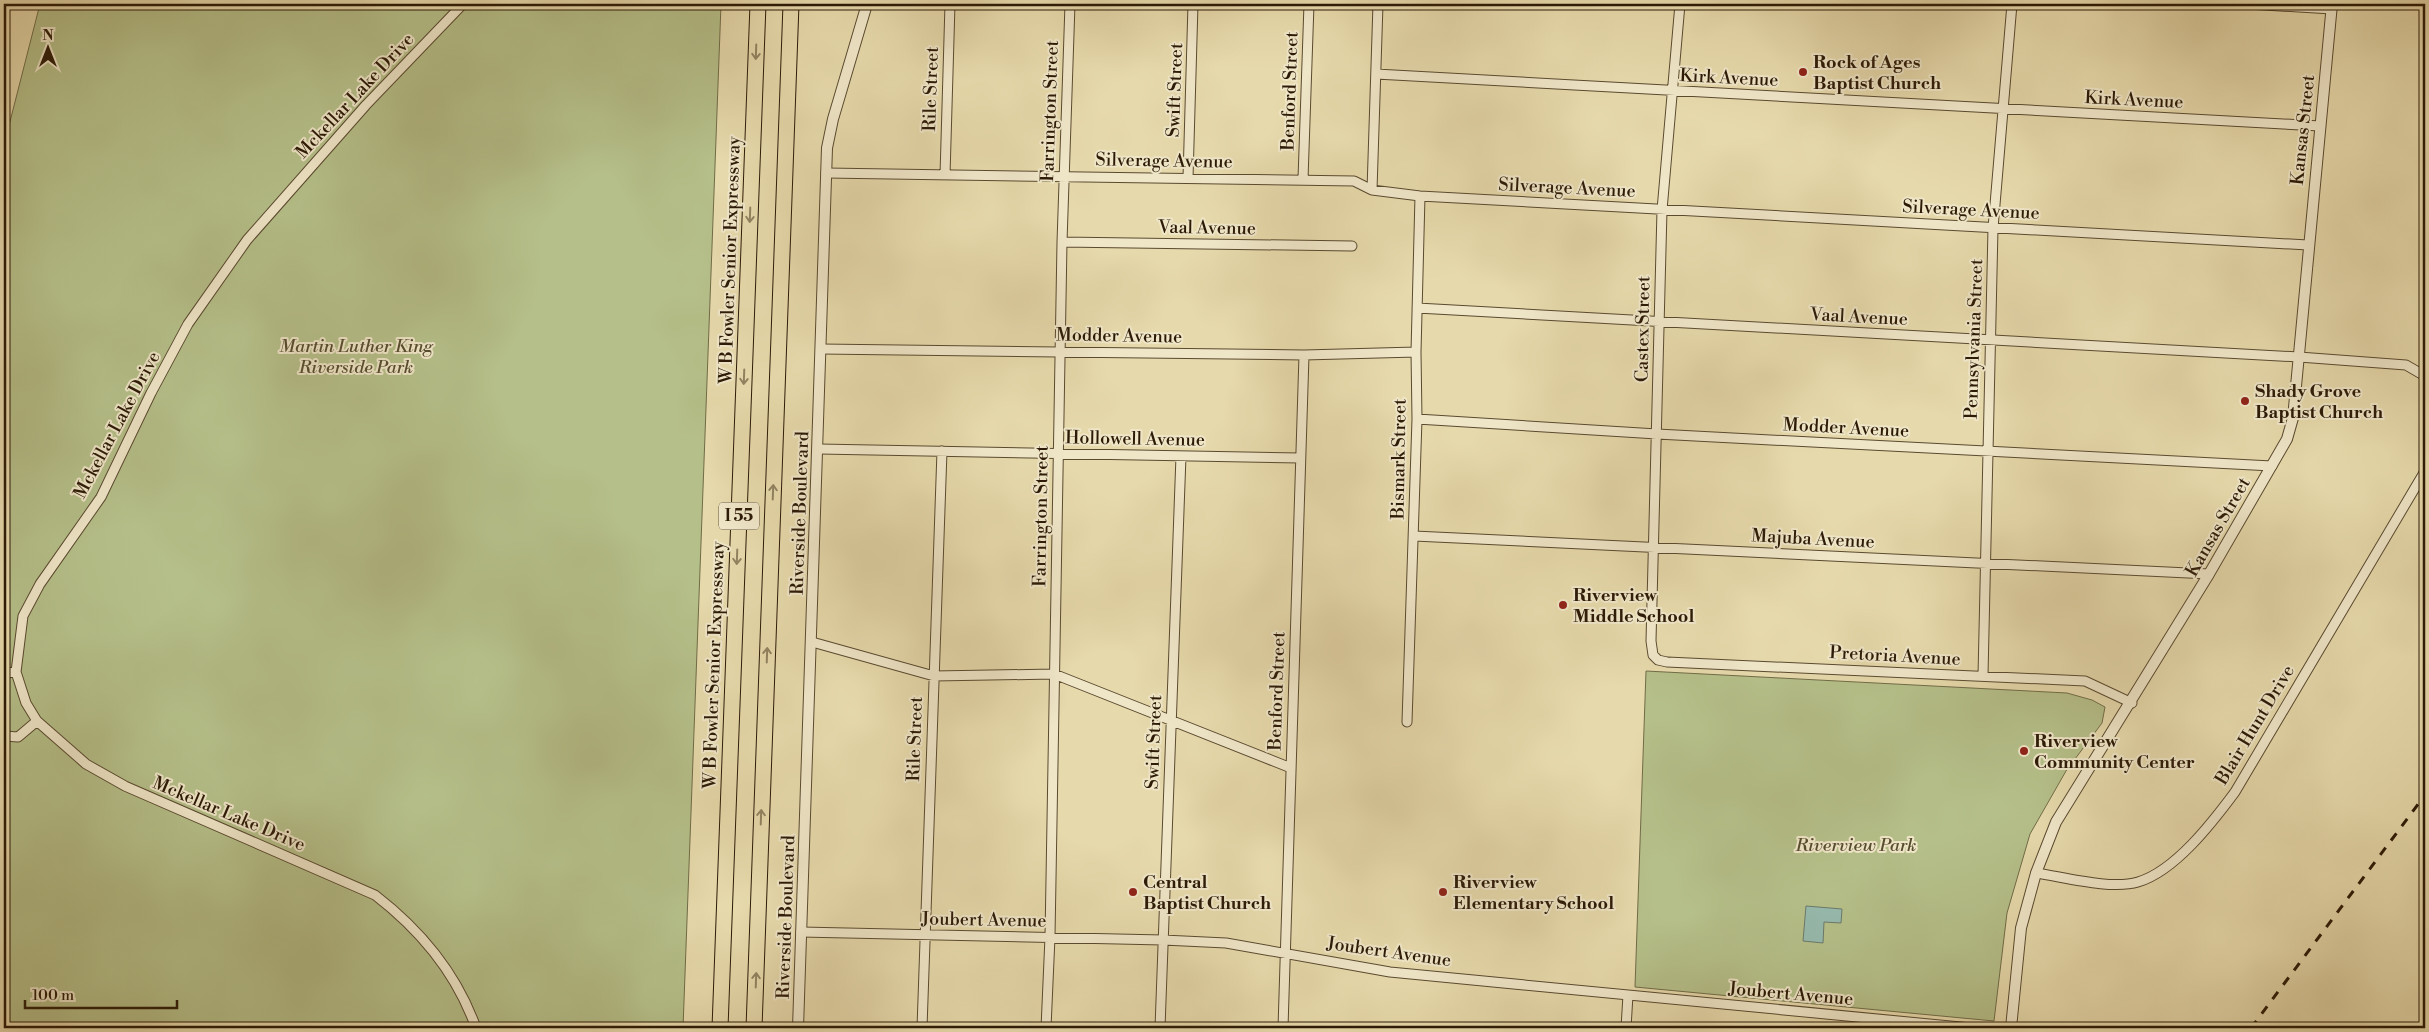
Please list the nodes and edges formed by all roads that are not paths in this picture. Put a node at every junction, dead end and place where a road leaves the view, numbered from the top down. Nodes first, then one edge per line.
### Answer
1 (463, 4) edge
2 (758, 4) edge
3 (791, 4) edge
4 (867, 4) edge
5 (950, 4) edge
6 (1070, 4) edge
7 (1193, 4) edge
8 (1309, 4) edge
9 (1378, 4) edge
10 (1680, 4) edge
11 (2012, 4) edge
12 (2248, 4) edge
13 (2332, 6) edge
14 (1376, 74) junction
15 (1671, 91) junction
16 (2002, 108) junction
17 (2320, 126) junction
18 (826, 173) junction
19 (944, 175) junction
20 (1064, 176) junction
21 (1188, 178) junction
22 (1304, 179) junction
23 (1372, 190) junction
24 (1420, 196) junction
25 (1662, 210) junction
26 (1993, 228) junction
27 (1062, 242) junction
28 (2308, 245) junction
29 (1352, 246) dead end
30 (1417, 308) junction
31 (1658, 323) junction
32 (1989, 340) junction
33 (821, 349) junction
34 (1060, 351) junction
35 (1416, 352) junction
36 (1304, 355) junction
37 (2299, 357) junction
38 (2425, 376) edge
39 (1418, 419) junction
40 (1657, 434) junction
41 (819, 449) junction
42 (942, 451) junction
43 (1987, 452) junction
44 (1059, 454) junction
45 (1181, 456) junction
46 (1300, 458) junction
47 (2272, 466) junction
48 (2425, 471) edge
49 (1414, 536) junction
50 (1654, 546) junction
51 (1985, 564) junction
52 (2209, 574) junction
53 (812, 642) junction
54 (1653, 655) joint
55 (16, 672) junction
56 (4, 673) edge
57 (1054, 674) junction
58 (934, 676) junction
59 (1983, 676) junction
60 (2132, 703) junction
61 (1171, 720) junction
62 (37, 721) junction
63 (1407, 722) dead end
64 (4, 736) edge
65 (1291, 768) junction
66 (2036, 873) junction
67 (801, 932) junction
68 (925, 935) junction
69 (1050, 937) junction
70 (1163, 940) junction
71 (1284, 953) junction
72 (1628, 995) junction
73 (476, 1028) edge
74 (720, 1028) edge
75 (754, 1028) edge
76 (798, 1028) edge
77 (922, 1028) edge
78 (1046, 1028) edge
79 (1160, 1028) edge
80 (1283, 1028) edge
81 (1626, 1028) edge
82 (1971, 1028) edge
83 (2011, 1028) edge

1 - 55 street, Mckellar Lake Drive
2 -> 74 highway, W B Fowler Senior Expressway / I 55
75 -> 3 highway, I 55
4 - 18 street, Riverside Boulevard
5 - 19 street, Rile Street
6 - 20 street, Farrington Street
7 - 21 street, Swift Street
8 - 22 street, Benford Street
9 - 14 street
10 - 15 street, Castex Street
11 - 16 street, Pennsylvania Street
12 - 13 street
13 - 17 street, Kansas Street
14 - 15 street, Kirk Avenue
14 - 23 street
15 - 16 street, Kirk Avenue
15 - 25 street, Castex Street
16 - 17 street, Kirk Avenue
16 - 26 street, Pennsylvania Street
17 - 28 street, Kansas Street
18 - 19 street, Silverage Avenue
18 - 33 street, Riverside Boulevard
19 - 20 street, Silverage Avenue
20 - 21 street, Silverage Avenue
20 - 27 street, Farrington Street
21 - 22 street, Silverage Avenue
22 - 23 street, Silverage Avenue
23 - 24 street, Silverage Avenue
24 - 25 street, Silverage Avenue
24 - 30 street, Bismark Street
25 - 26 street, Silverage Avenue
25 - 31 street, Castex Street
26 - 28 street, Silverage Avenue
26 - 32 street, Pennsylvania Street
27 - 29 street, Vaal Avenue
27 - 34 street, Farrington Street
28 - 37 street, Kansas Street
30 - 31 street, Vaal Avenue
30 - 35 street, Bismark Street
31 - 32 street, Vaal Avenue
31 - 40 street, Castex Street
32 - 37 street, Vaal Avenue
32 - 43 street, Pennsylvania Street
33 - 34 street, Modder Avenue
33 - 41 street, Riverside Boulevard
34 - 36 street, Modder Avenue
34 - 44 street, Farrington Street
35 - 36 street, Modder Avenue
35 - 39 street, Bismark Street
36 - 46 street, Benford Street
37 - 38 street
37 - 47 street, Kansas Street
39 - 40 street, Modder Avenue
39 - 49 street, Bismark Street
40 - 43 street, Modder Avenue
40 - 50 street, Castex Street
41 - 42 street, Hollowell Avenue
41 - 53 street, Riverside Boulevard
42 - 44 street, Hollowell Avenue
42 - 58 street, Rile Street
43 - 47 street, Modder Avenue
43 - 51 street, Pennsylvania Street
44 - 45 street, Hollowell Avenue
44 - 57 street, Farrington Street
45 - 46 street, Hollowell Avenue
45 - 61 street, Swift Street
46 - 65 street, Benford Street
47 - 52 street, Kansas Street
48 - 66 street, Blair Hunt Drive
49 - 50 street, Majuba Avenue
49 - 63 street, Bismark Street
50 - 51 street, Majuba Avenue
50 - 54 street, Castex Street
51 - 52 street, Majuba Avenue
51 - 59 street, Pennsylvania Street
52 - 60 street, Kansas Street
53 - 58 street
53 - 67 street, Riverside Boulevard
54 - 59 street, Pretoria Avenue
55 - 56 street
55 - 62 street, Mckellar Lake Drive
57 - 58 street
57 - 61 street
57 - 69 street, Farrington Street
58 - 68 street, Rile Street
59 - 60 street, Pretoria Avenue
60 - 66 street, Kansas Street
61 - 65 street
61 - 70 street, Swift Street
62 - 64 street
62 - 73 street, Mckellar Lake Drive
65 - 71 street, Benford Street
66 - 83 street, Kansas Street
67 - 68 street, Joubert Avenue
67 - 76 street, Riverside Boulevard
68 - 69 street, Joubert Avenue
68 - 77 street, Rile Street
69 - 70 street, Joubert Avenue
69 - 78 street, Farrington Street
70 - 71 street, Joubert Avenue
70 - 79 street, Swift Street
71 - 72 street, Joubert Avenue
71 - 80 street, Benford Street
72 - 81 street
72 - 82 street, Joubert Avenue

